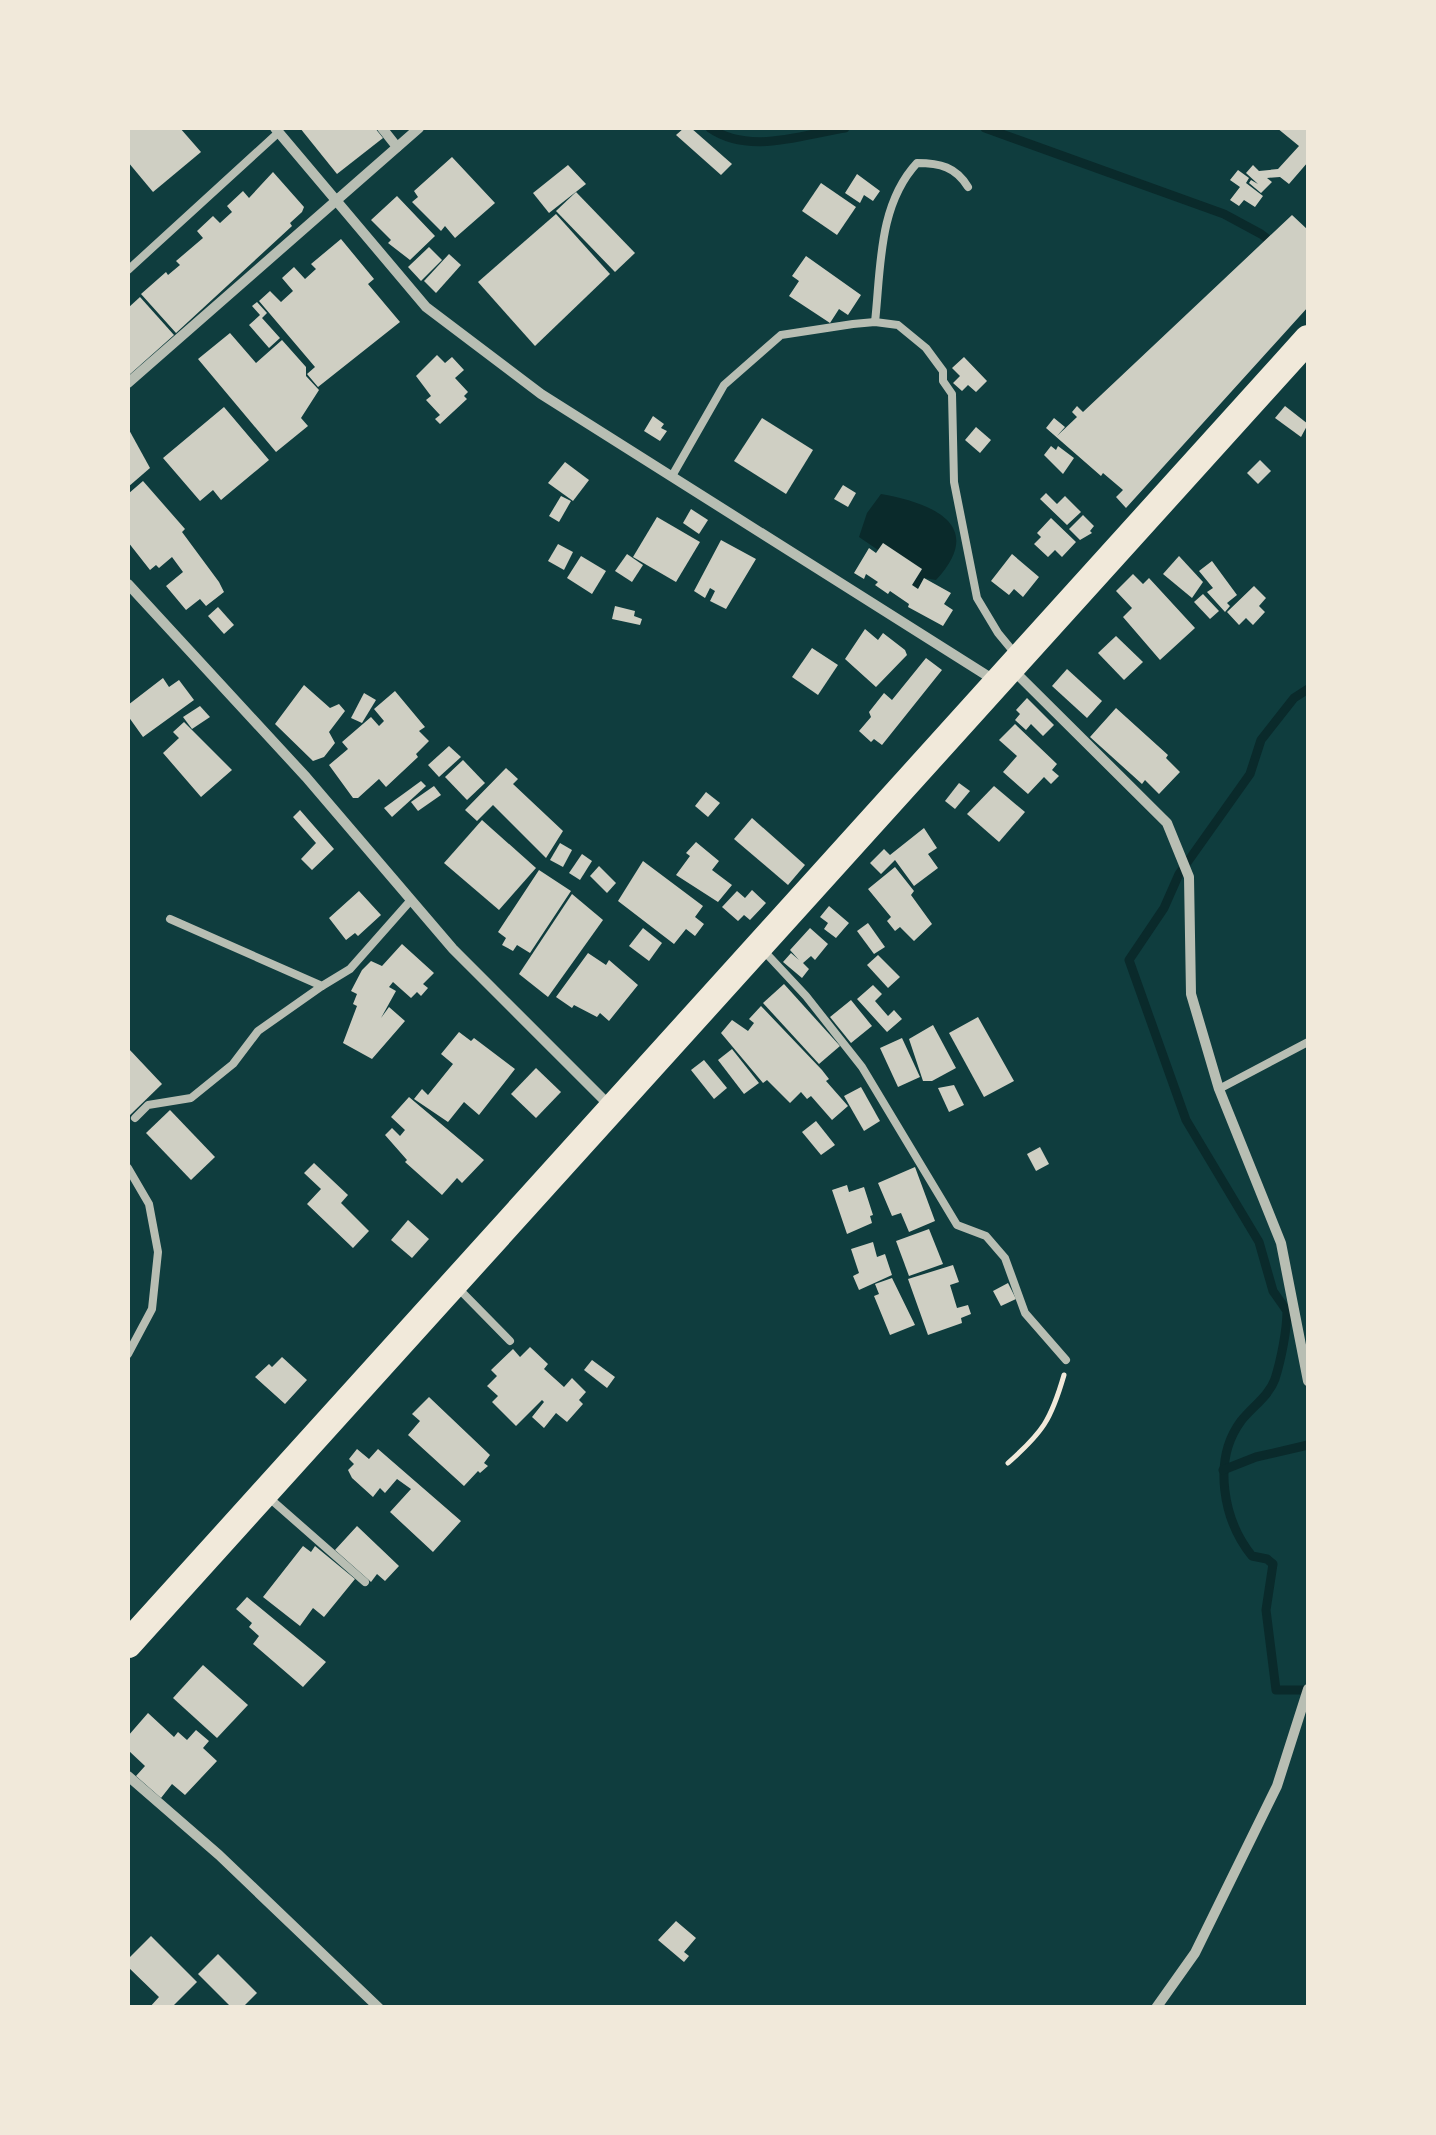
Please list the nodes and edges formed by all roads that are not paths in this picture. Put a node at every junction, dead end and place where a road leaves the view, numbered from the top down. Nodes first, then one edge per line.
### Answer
1 (382, 128) edge
2 (419, 128) edge
3 (277, 130) edge
4 (397, 147) junction
5 (968, 187) dead end
6 (335, 201) junction
7 (128, 270) edge
8 (875, 322) junction
9 (1308, 340) edge
10 (128, 383) edge
11 (672, 476) junction
12 (128, 584) edge
13 (1010, 670) junction
14 (412, 900) junction
15 (170, 919) dead end
16 (760, 946) junction
17 (322, 986) junction
18 (1308, 1042) edge
19 (1218, 1090) junction
20 (612, 1109) junction
21 (135, 1118) dead end
22 (128, 1168) edge
23 (454, 1284) junction
24 (510, 1341) dead end
25 (128, 1354) edge
26 (1066, 1360) road end
27 (1308, 1380) edge
28 (264, 1494) junction
29 (365, 1582) dead end
30 (128, 1644) edge
31 (1308, 1690) edge
32 (128, 1776) edge
33 (379, 2008) edge
34 (1156, 2008) edge

1 - 4 street
2 - 4 street
3 - 6 street
3 - 7 lane
4 - 6 street
5 - 8 lane
6 - 10 street
6 - 11 street
8 - 11 lane
8 - 13 lane
9 - 13 highway
11 - 13 street
12 - 14 street
13 - 16 highway
13 - 19 street
14 - 17 lane
14 - 20 street
15 - 17 lane
16 - 20 highway
16 - 26 lane
17 - 21 lane
18 - 19 lane
19 - 27 street
20 - 23 highway
22 - 25 lane
23 - 24 lane
23 - 28 highway
28 - 29 lane
28 - 30 highway
31 - 34 street
32 - 33 street

